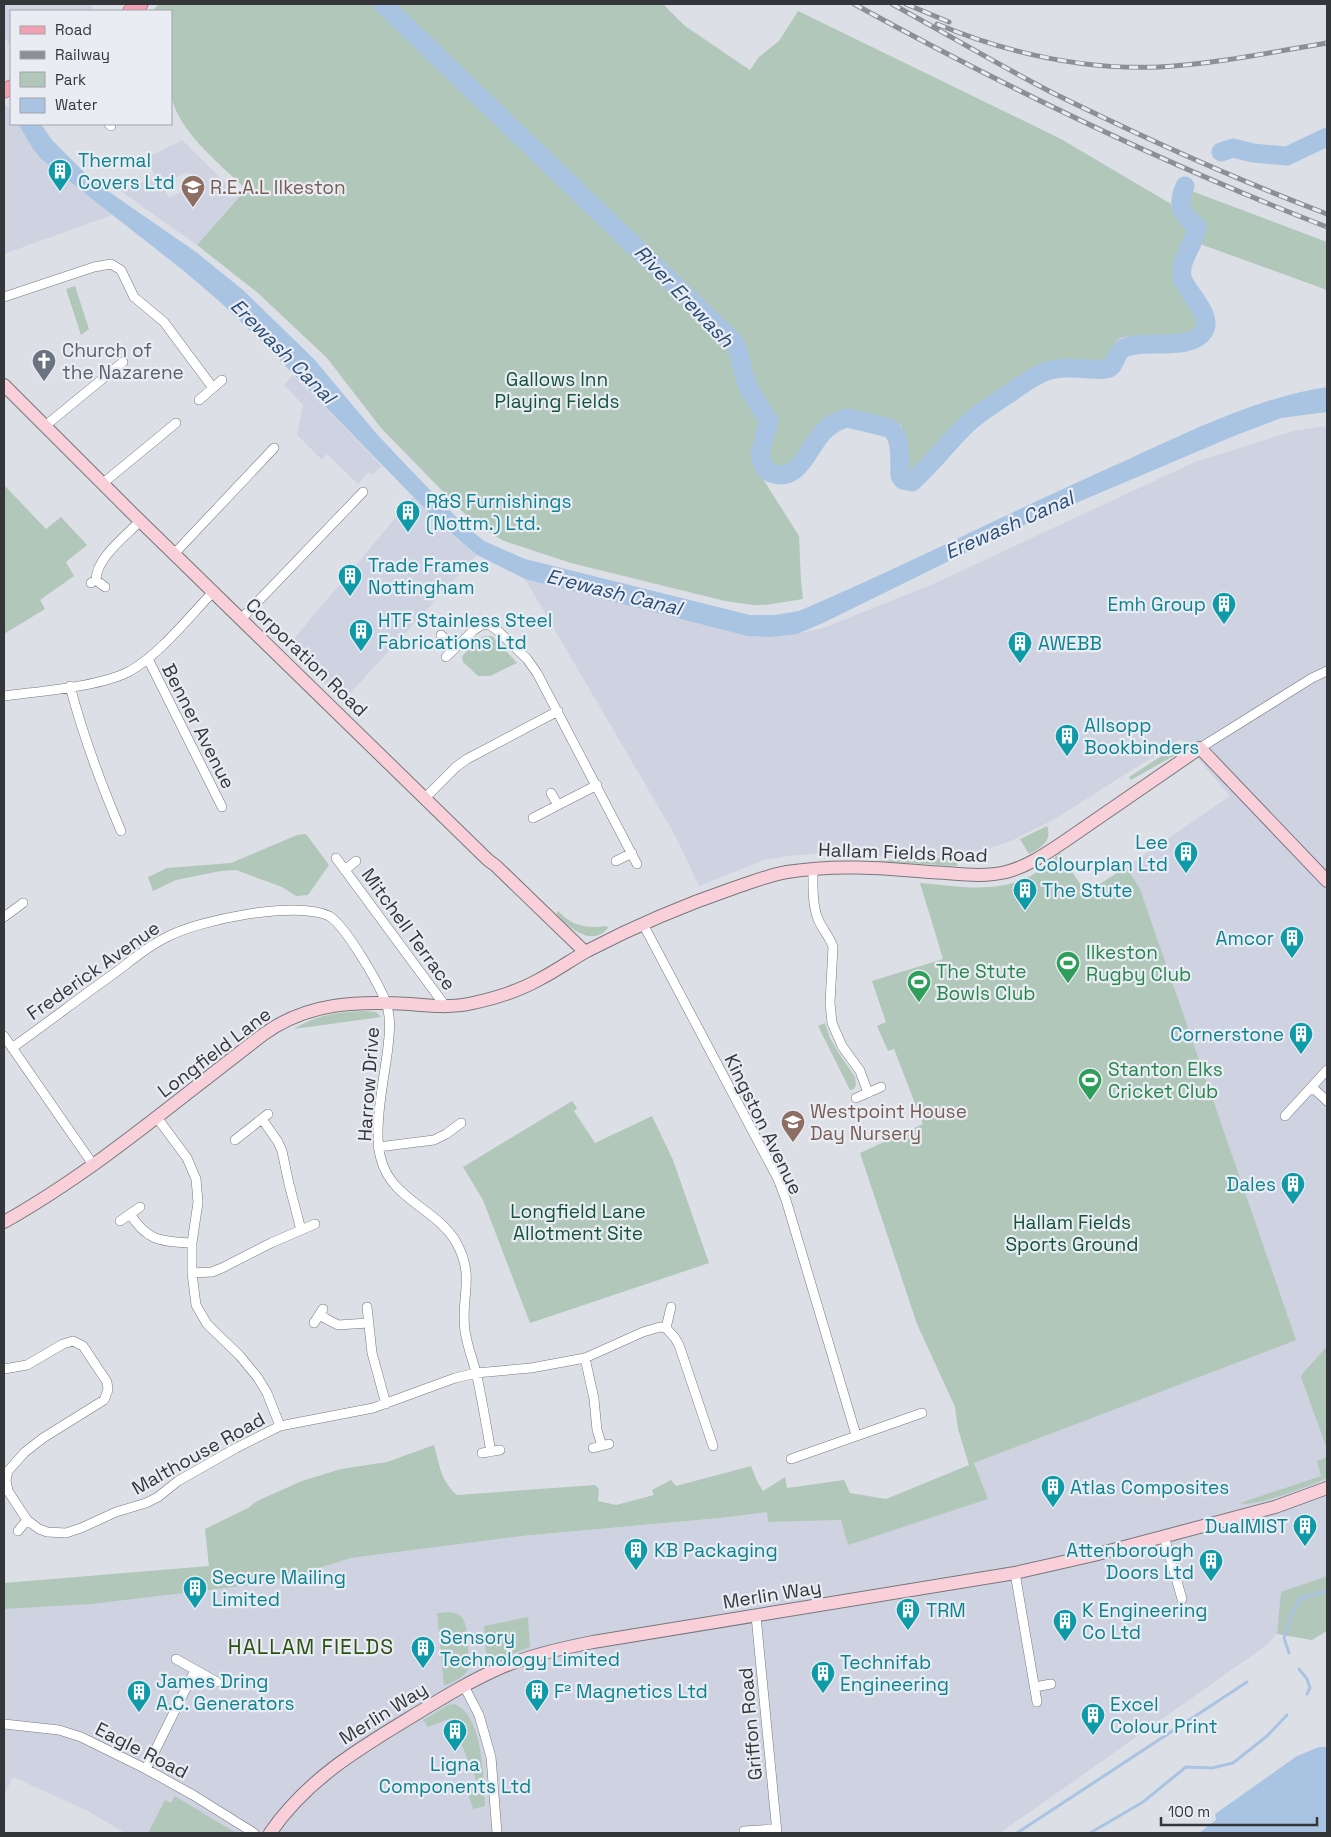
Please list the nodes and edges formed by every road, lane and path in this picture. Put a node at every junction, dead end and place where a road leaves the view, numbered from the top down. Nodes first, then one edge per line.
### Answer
1 (4, 297) edge
2 (123, 362) dead end
3 (222, 380) dead end
4 (4, 386) edge
5 (213, 388) junction
6 (199, 400) dead end
7 (176, 423) dead end
8 (45, 426) junction
9 (274, 448) dead end
10 (102, 484) junction
11 (363, 492) dead end
12 (140, 522) junction
13 (174, 554) junction
14 (105, 587) dead end
15 (214, 592) junction
16 (241, 619) junction
17 (442, 635) dead end
18 (455, 648) junction
19 (446, 657) dead end
20 (148, 659) junction
21 (1327, 671) edge
22 (70, 686) junction
23 (4, 696) edge
24 (558, 711) junction
25 (1200, 748) junction
26 (597, 786) junction
27 (551, 793) dead end
28 (425, 798) junction
29 (558, 805) junction
30 (222, 806) dead end
31 (533, 818) dead end
32 (121, 831) dead end
33 (632, 853) junction
34 (336, 858) dead end
35 (356, 861) dead end
36 (616, 861) dead end
37 (638, 864) dead end
38 (813, 868) junction
39 (345, 870) junction
40 (1327, 881) edge
41 (23, 903) dead end
42 (4, 917) edge
43 (643, 924) junction
44 (585, 952) junction
45 (386, 1003) junction
46 (446, 1007) junction
47 (4, 1036) edge
48 (12, 1048) junction
49 (1327, 1070) edge
50 (1312, 1086) junction
51 (881, 1087) dead end
52 (868, 1093) junction
53 (856, 1098) dead end
54 (1327, 1101) edge
55 (1285, 1116) dead end
56 (158, 1118) junction
57 (461, 1123) dead end
58 (235, 1140) dead end
59 (378, 1147) junction
60 (94, 1166) junction
61 (140, 1207) dead end
62 (130, 1214) junction
63 (120, 1221) dead end
64 (4, 1222) edge
65 (315, 1224) dead end
66 (301, 1230) junction
67 (192, 1243) junction
68 (192, 1273) junction
69 (366, 1306) dead end
70 (671, 1307) dead end
71 (319, 1316) dead end
72 (368, 1323) junction
73 (666, 1328) junction
74 (585, 1358) junction
75 (4, 1368) edge
76 (476, 1373) junction
77 (386, 1404) junction
78 (922, 1412) dead end
79 (280, 1426) junction
80 (856, 1435) junction
81 (601, 1446) dead end
82 (713, 1446) dead end
83 (500, 1450) dead end
84 (791, 1459) dead end
85 (6, 1471) edge
86 (1327, 1488) edge
87 (27, 1520) junction
88 (18, 1531) dead end
89 (1164, 1536) junction
90 (1015, 1573) junction
91 (1182, 1599) dead end
92 (756, 1616) junction
93 (176, 1659) dead end
94 (195, 1670) junction
95 (217, 1682) dead end
96 (1051, 1684) dead end
97 (464, 1686) junction
98 (1035, 1687) junction
99 (1037, 1702) dead end
100 (4, 1724) edge
101 (146, 1769) junction
102 (744, 1831) dead end
103 (776, 1831) edge
104 (254, 1833) edge
105 (270, 1833) edge
106 (497, 1833) edge

1 - 5 street
2 - 8 street
3 - 5 street
4 - 8 street, Corporation Road
5 - 6 street
7 - 10 street
8 - 10 street, Corporation Road
9 - 13 street
10 - 12 street, Corporation Road
11 - 16 street
12 - 13 street, Corporation Road
12 - 14 street
13 - 15 street, Corporation Road
15 - 16 street, Corporation Road
15 - 20 street
16 - 28 street, Corporation Road
17 - 18 street
18 - 19 street
18 - 24 street
20 - 22 street
20 - 30 street, Benner Avenue
21 - 25 street, Hallam Fields Road
22 - 23 street
22 - 32 street
24 - 26 street
24 - 28 street
25 - 38 street, Hallam Fields Road
25 - 40 street
26 - 29 street
26 - 33 street
27 - 29 street
28 - 44 street, Corporation Road
29 - 31 street
33 - 36 street
33 - 37 street
34 - 39 street, Mitchell Terrace
35 - 39 street, Mitchell Terrace
38 - 43 street, Hallam Fields Road
38 - 52 street
39 - 46 street, Mitchell Terrace
41 - 42 street
43 - 44 street, Hallam Fields Road
43 - 80 street, Kingston Avenue
44 - 46 street, Longfield Lane
45 - 46 street, Longfield Lane
45 - 48 street, Frederick Avenue
45 - 56 street, Longfield Lane
45 - 59 street, Harrow Drive
47 - 48 street
48 - 60 street
49 - 50 street
50 - 54 street
50 - 55 street
51 - 52 street
52 - 53 street
56 - 60 street, Longfield Lane
56 - 67 street
57 - 59 street
58 - 66 street
59 - 76 street, Harrow Drive
60 - 64 street, Longfield Lane
61 - 62 street
62 - 63 street
62 - 67 street
65 - 66 street
66 - 68 street
67 - 68 street
68 - 79 street
69 - 72 street
70 - 73 street
71 - 72 street
72 - 77 street
73 - 74 street, Malthouse Road
73 - 82 street
74 - 76 street, Malthouse Road
74 - 81 street
75 - 85 street, Malthouse Road
76 - 77 street, Malthouse Road
76 - 83 street, Harrow Drive
77 - 79 street, Malthouse Road
78 - 80 street
79 - 87 street, Malthouse Road
80 - 84 street
85 - 87 street, Malthouse Road
86 - 89 street, Merlin Way
87 - 88 street
89 - 90 street, Merlin Way
89 - 91 street
90 - 92 street, Merlin Way
90 - 98 street
92 - 97 street, Merlin Way
92 - 103 street, Griffon Road
93 - 94 street
94 - 95 street
94 - 101 street
96 - 98 street
97 - 105 street, Merlin Way
97 - 106 street
98 - 99 street
100 - 101 street, Eagle Road
101 - 104 street, Eagle Road
102 - 103 street, Griffon Road

